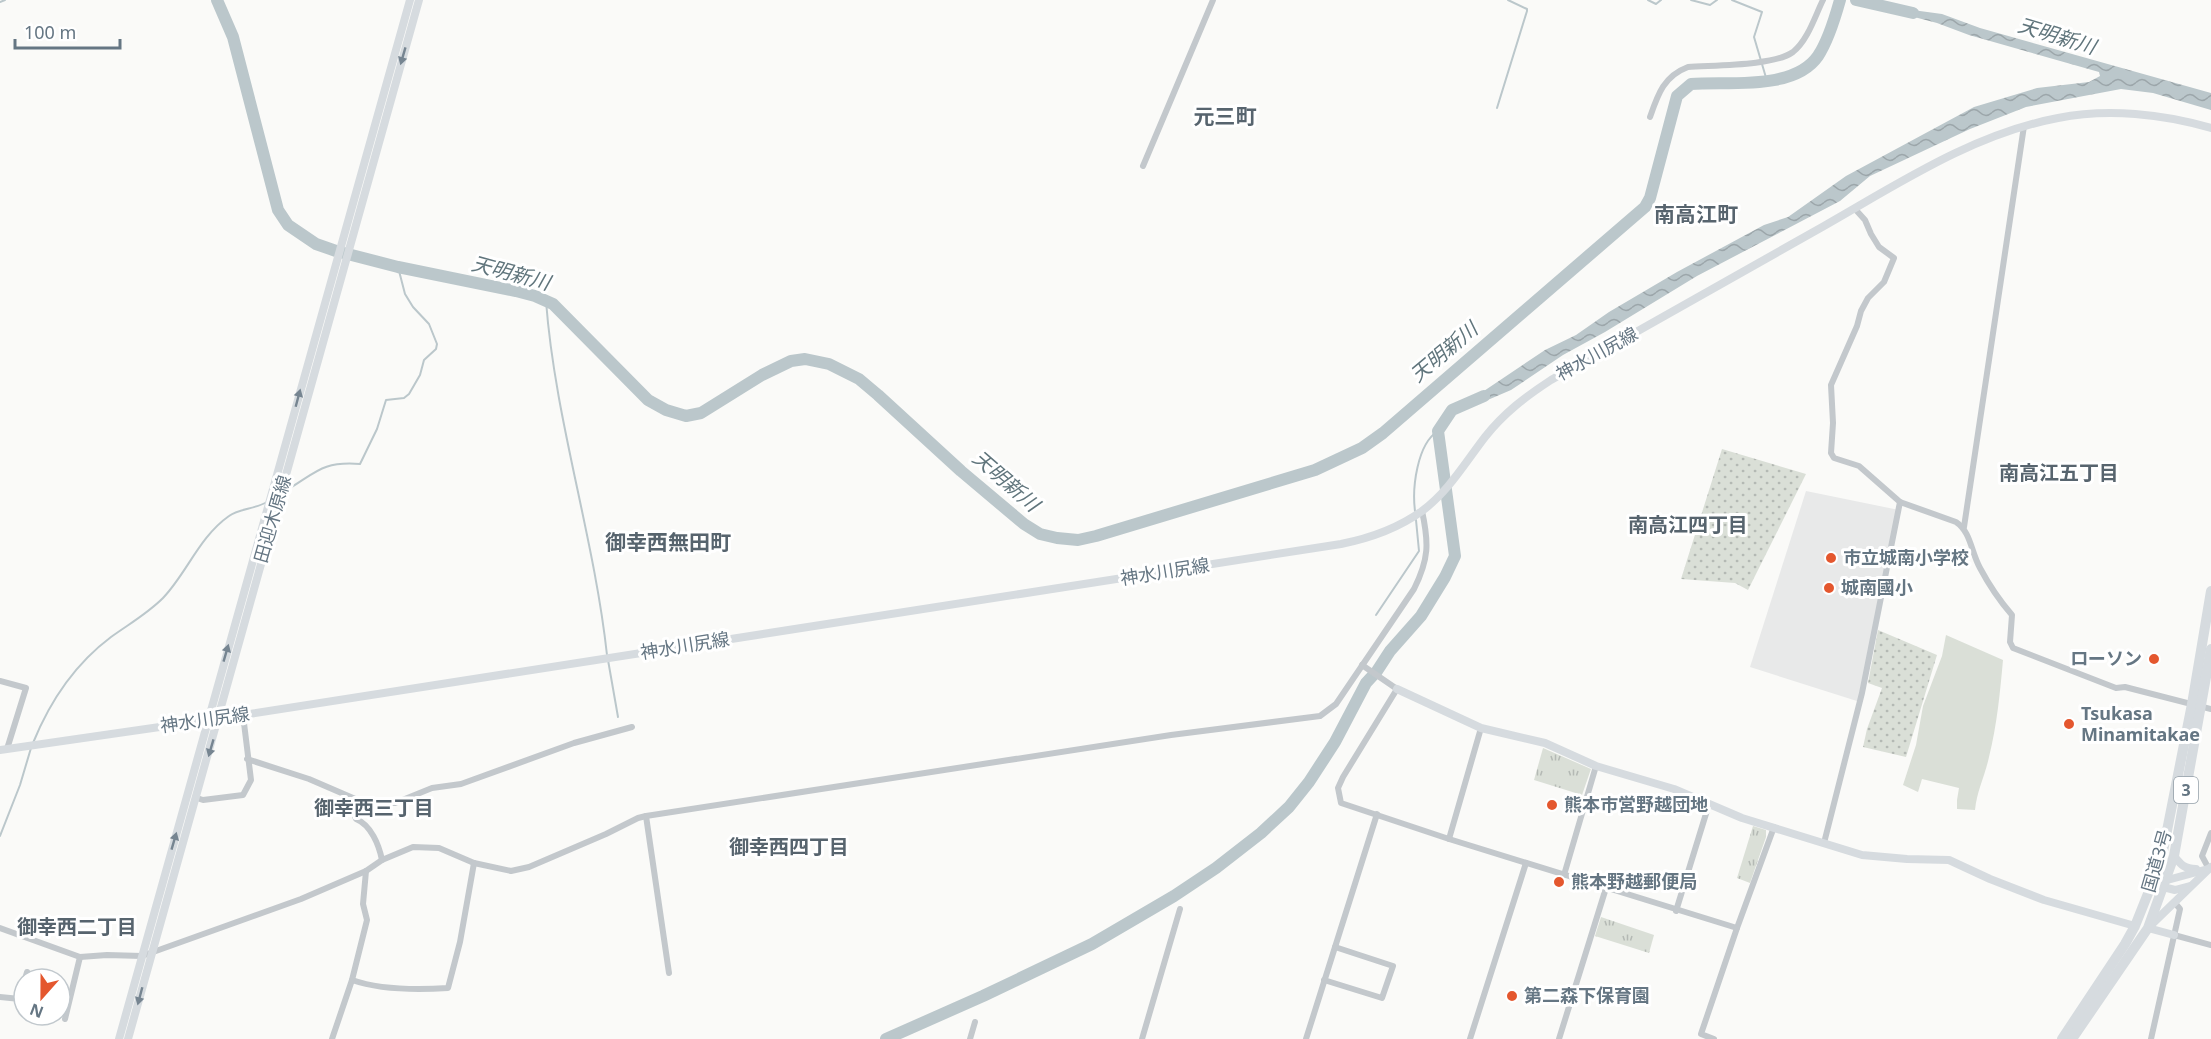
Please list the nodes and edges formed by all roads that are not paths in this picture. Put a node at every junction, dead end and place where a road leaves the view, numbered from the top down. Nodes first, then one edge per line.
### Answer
1 (410, 0) edge
2 (419, 0) edge
3 (1213, 0) edge
4 (1823, 0) edge
5 (1650, 117) dead end
6 (2024, 126) junction
7 (2211, 128) edge
8 (1143, 165) dead end
9 (1855, 209) junction
10 (345, 249) junction
11 (1900, 502) junction
12 (1425, 508) junction
13 (272, 509) junction
14 (1964, 527) junction
15 (2211, 591) edge
16 (2211, 649) edge
17 (1363, 666) junction
18 (0, 681) edge
19 (1397, 689) junction
20 (2201, 706) edge
21 (243, 715) junction
22 (219, 718) junction
23 (208, 720) junction
24 (632, 727) dead end
25 (1481, 728) junction
26 (2, 751) edge
27 (247, 759) junction
28 (1596, 766) junction
29 (196, 798) junction
30 (357, 799) junction
31 (1709, 804) junction
32 (1377, 814) junction
33 (646, 816) junction
34 (1774, 827) junction
35 (2211, 833) edge
36 (1449, 839) junction
37 (1824, 843) junction
38 (2174, 856) junction
39 (382, 860) junction
40 (474, 863) junction
41 (1526, 863) junction
42 (2210, 868) edge
43 (366, 871) junction
44 (1564, 875) junction
45 (2159, 882) junction
46 (2193, 885) junction
47 (1606, 888) junction
48 (2175, 903) junction
49 (1180, 909) dead end
50 (1676, 911) junction
51 (2135, 926) junction
52 (0, 928) edge
53 (1737, 928) junction
54 (2148, 928) junction
55 (2174, 935) junction
56 (2211, 945) edge
57 (1335, 947) junction
58 (152, 953) junction
59 (80, 957) junction
60 (142, 957) junction
61 (669, 972) dead end
62 (352, 980) junction
63 (1324, 980) junction
64 (72, 990) edge
65 (975, 1022) dead end
66 (119, 1039) edge
67 (128, 1039) edge
68 (332, 1039) edge
69 (970, 1039) edge
70 (1142, 1039) edge
71 (1306, 1039) edge
72 (1470, 1039) edge
73 (1558, 1039) edge
74 (1714, 1039) edge
75 (2062, 1039) edge
76 (2072, 1039) edge
77 (2151, 1039) edge

1 - 10 main road, 田迎木原線
2 -> 10 main road, 田迎木原線
3 - 8 street
4 - 5 street
6 - 7 main road, 神水川尻線
6 - 9 main road, 神水川尻線
6 - 14 street
9 - 11 street
9 - 12 main road, 神水川尻線
10 - 13 main road, 田迎木原線
11 - 14 street
11 - 37 street
12 - 17 street
12 - 21 main road, 神水川尻線
13 - 22 main road, 田迎木原線
23 -> 13 main road, 田迎木原線
14 - 20 street
15 - 20 highway, 国道3号 / 3
16 - 20 highway, 国道3号 / 3
17 - 19 street
17 - 33 street
18 - 26 street
19 - 25 main road
19 - 32 street
20 - 38 highway, 国道3号 / 3
20 - 45 highway, 国道3号 / 3
21 - 22 main road, 神水川尻線
21 - 27 street
22 - 23 main road, 神水川尻線
22 -> 29 main road, 田迎木原線
23 - 26 main road, 神水川尻線
60 -> 23 main road, 田迎木原線
24 - 30 street
25 - 28 main road
25 - 36 street
27 - 29 street
27 - 30 street
28 - 31 main road
28 - 44 street
29 - 58 main road, 田迎木原線
30 - 39 street
31 - 34 main road
31 - 50 street
32 - 36 street
32 - 57 street
33 - 40 street
33 - 61 street
34 - 37 main road
34 - 53 street
35 - 42 street
36 - 41 street
37 - 51 main road
38 - 42 main road
38 - 45 highway, 国道3号 / 3
39 - 40 street
39 - 43 street
40 - 62 street
41 - 44 street
41 - 72 street
42 - 45 main road
42 - 46 main road
43 - 58 street
43 - 62 street
44 - 47 street
45 - 46 main road
45 - 51 highway, 国道3号 / 3
45 - 54 highway, 国道3号 / 3
46 - 48 main road
47 - 50 street
47 - 73 street
48 - 54 main road
48 - 55 street
49 - 70 street
50 - 53 street
51 - 75 highway, 国道3号 / 3
52 - 59 street
53 - 74 street
54 - 55 main road
54 - 76 highway, 国道3号 / 3
55 - 56 street
55 - 77 street
57 - 63 street
57 - 63 street
58 - 60 street
58 -> 67 main road, 田迎木原線
59 - 60 street
59 - 64 street
60 - 66 main road, 田迎木原線
62 - 68 street
63 - 71 street
65 - 69 street

